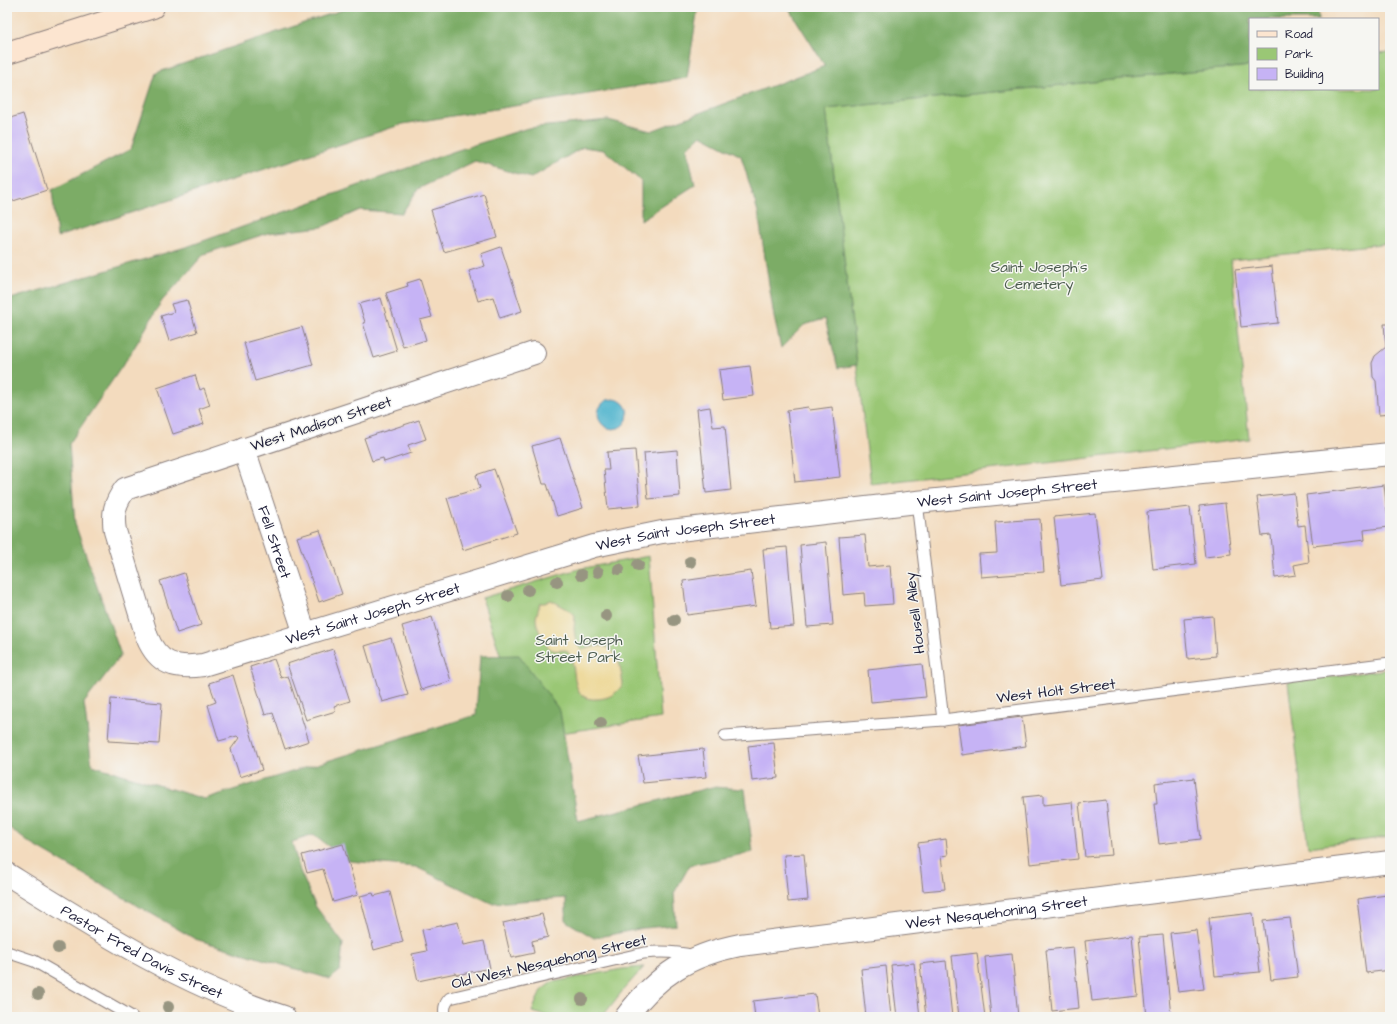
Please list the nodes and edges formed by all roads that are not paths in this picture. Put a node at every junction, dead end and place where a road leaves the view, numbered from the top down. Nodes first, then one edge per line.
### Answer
1 (153, 7) edge
2 (7, 54) edge
3 (534, 353) dead end
4 (244, 449) junction
5 (1390, 454) edge
6 (917, 502) junction
7 (116, 505) joint
8 (305, 634) junction
9 (1390, 663) edge
10 (943, 720) junction
11 (725, 736) dead end
12 (1390, 862) edge
13 (7, 874) edge
14 (7, 952) edge
15 (698, 957) junction
16 (132, 1017) edge
17 (284, 1017) edge
18 (445, 1017) edge
19 (626, 1017) edge

1 - 2 street
3 - 4 street, West Madison Street
4 - 7 street, West Madison Street
4 - 8 street, Fell Street
5 - 6 street, West Saint Joseph Street
6 - 8 street, West Saint Joseph Street
6 - 10 lane, Housell Alley
7 - 8 street, West Saint Joseph Street
9 - 10 lane, West Holt Street
10 - 11 lane, West Holt Street
12 - 15 street, West Nesquehoning Street
13 - 17 street, Pastor Fred Davis Street
14 - 16 lane
15 - 18 lane, Old West Nesquehong Street
15 - 19 street, West Nesquehoning Street

